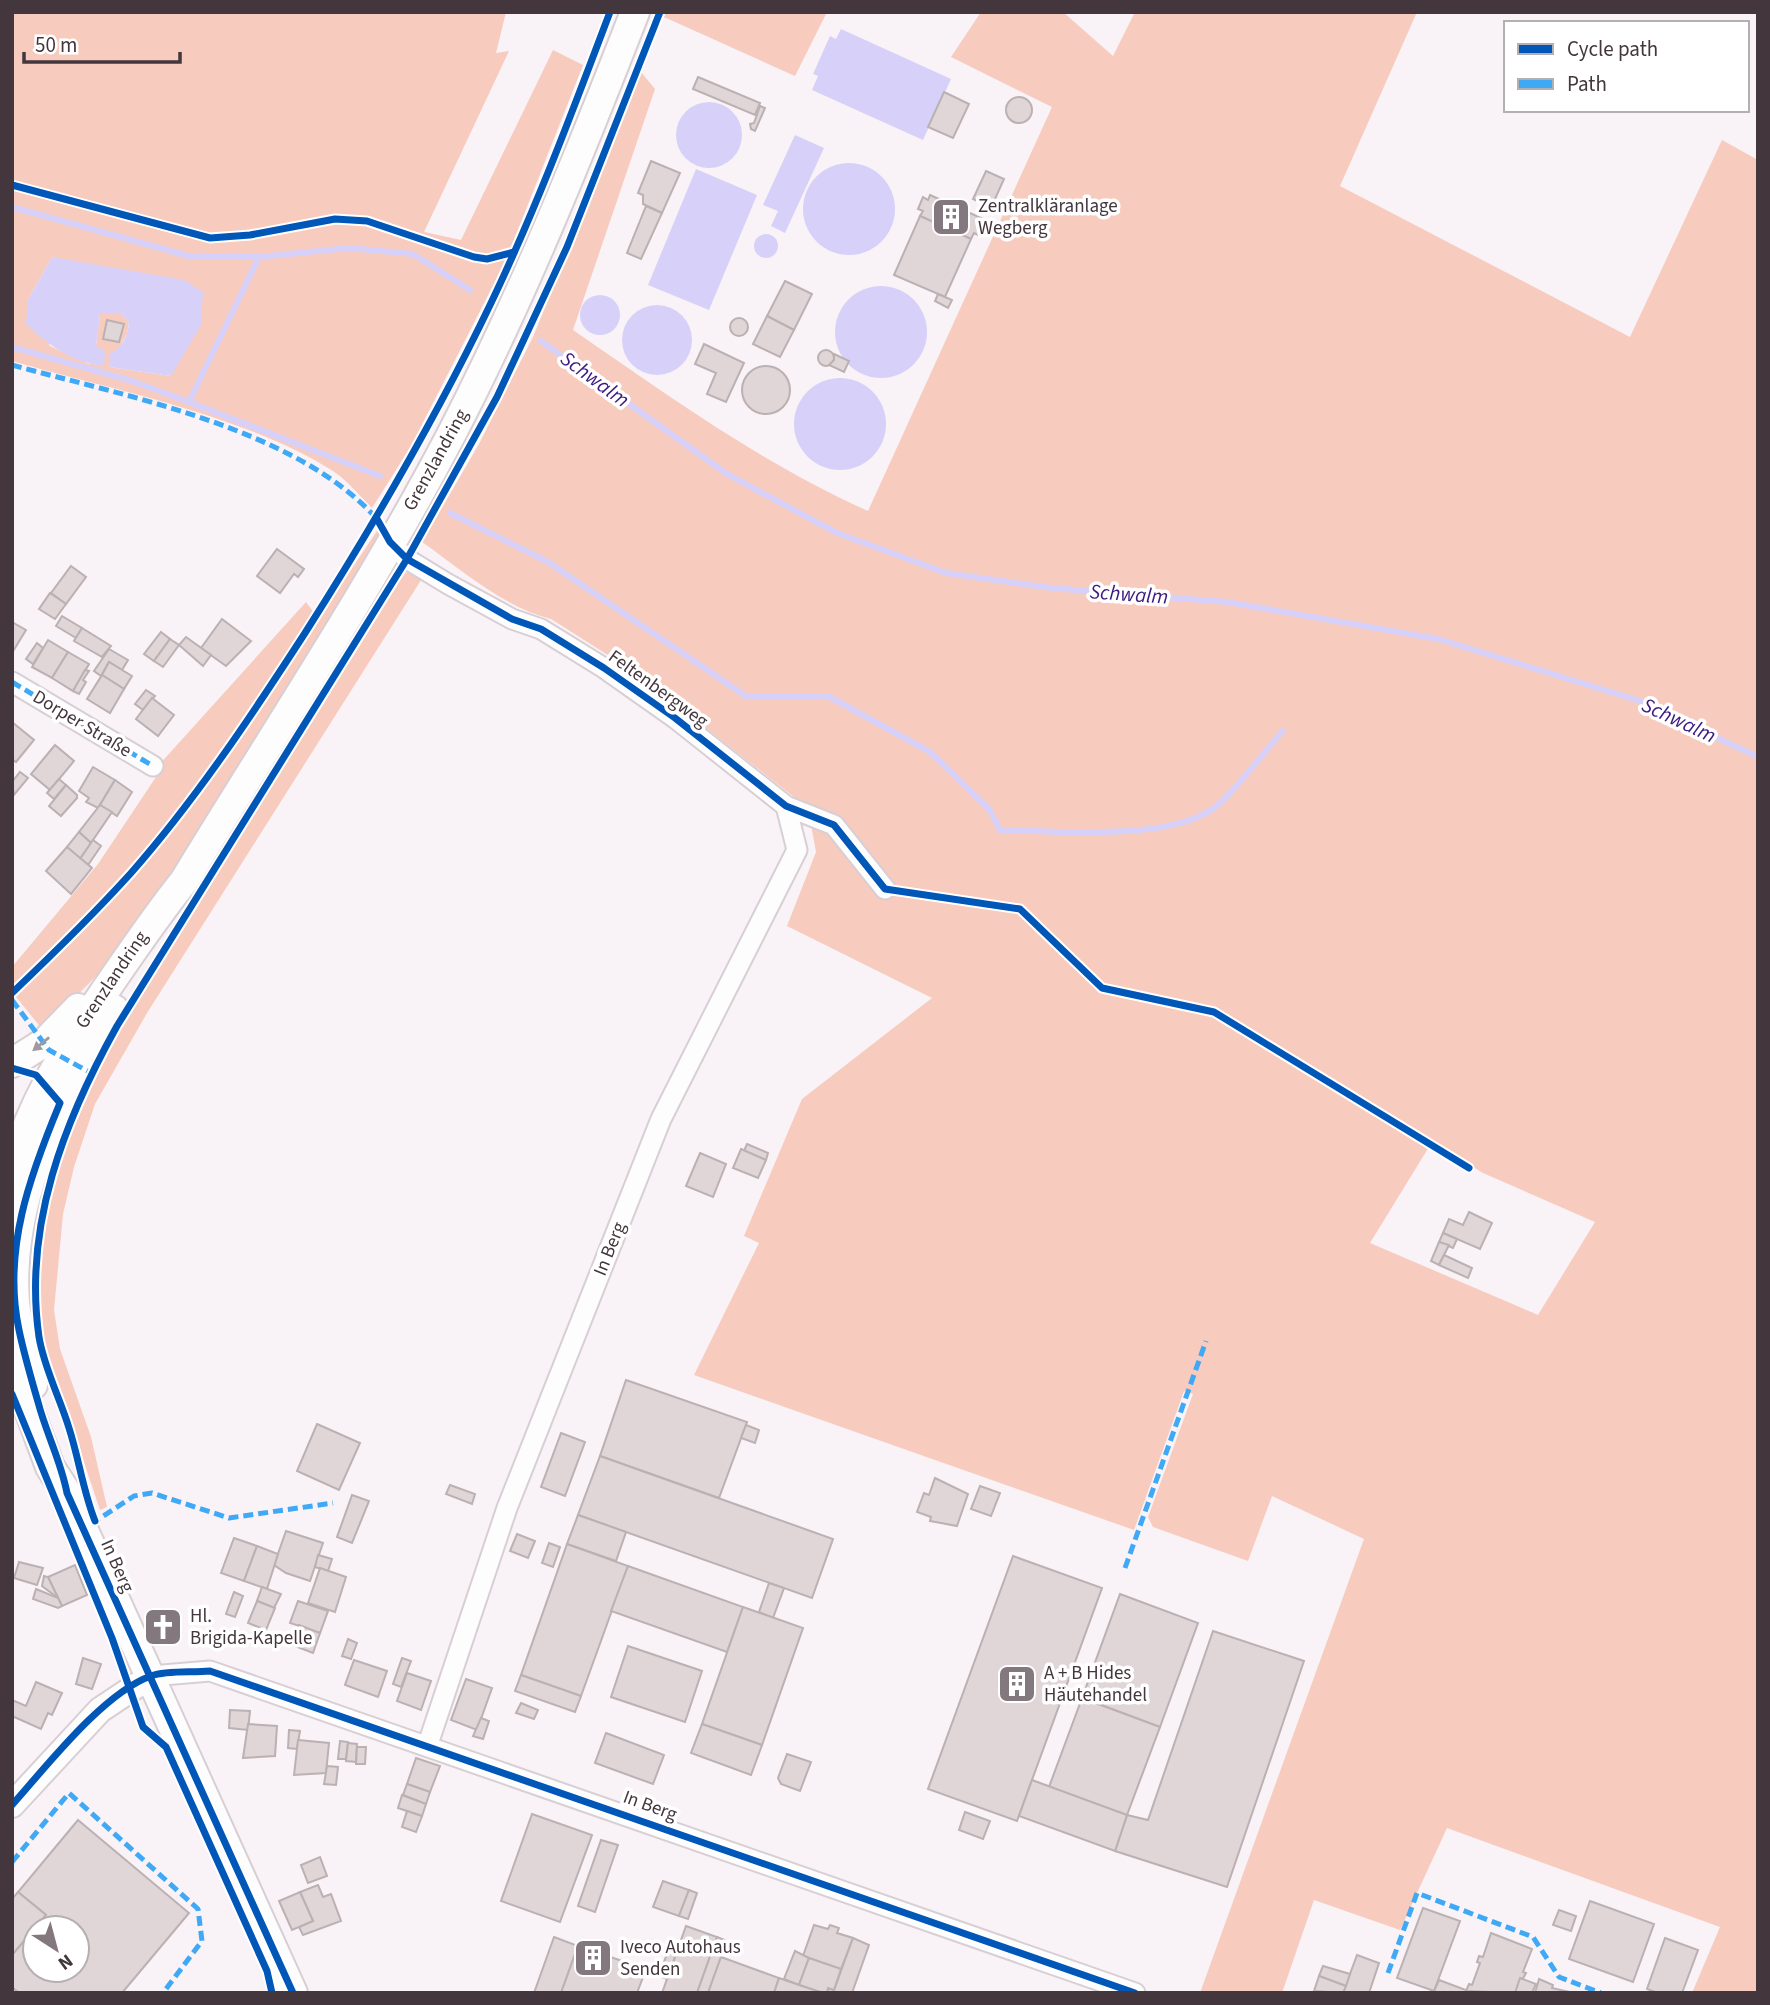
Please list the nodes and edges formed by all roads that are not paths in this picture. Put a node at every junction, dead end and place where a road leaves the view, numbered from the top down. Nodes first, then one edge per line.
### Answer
1 (635, 12) edge
2 (390, 542) junction
3 (12, 682) edge
4 (153, 766) dead end
5 (786, 806) junction
6 (184, 881) junction
7 (885, 889) dead end
8 (125, 962) junction
9 (12, 1065) edge
10 (39, 1098) edge
11 (12, 1172) edge
12 (12, 1364) edge
13 (67, 1493) junction
14 (151, 1676) junction
15 (428, 1744) junction
16 (12, 1805) edge
17 (293, 1993) edge
18 (1135, 1993) edge

1 - 2 main road, Grenzlandring
2 - 5 street, Feltenbergweg
2 - 6 main road, Grenzlandring
3 - 4 street, Dorper Straße
5 - 7 street, Feltenbergweg
5 - 15 street, In Berg
6 - 8 main road, Grenzlandring
6 - 10 main road, Grenzlandring
8 -> 9 main road
8 - 10 main road, Grenzlandring
9 - 10 main road
10 - 11 main road
10 - 13 main road, In Berg
12 - 13 main road, In Berg
13 - 14 main road, In Berg
14 - 15 street, In Berg
14 - 16 street
14 - 17 main road, In Berg
15 - 18 street, In Berg

